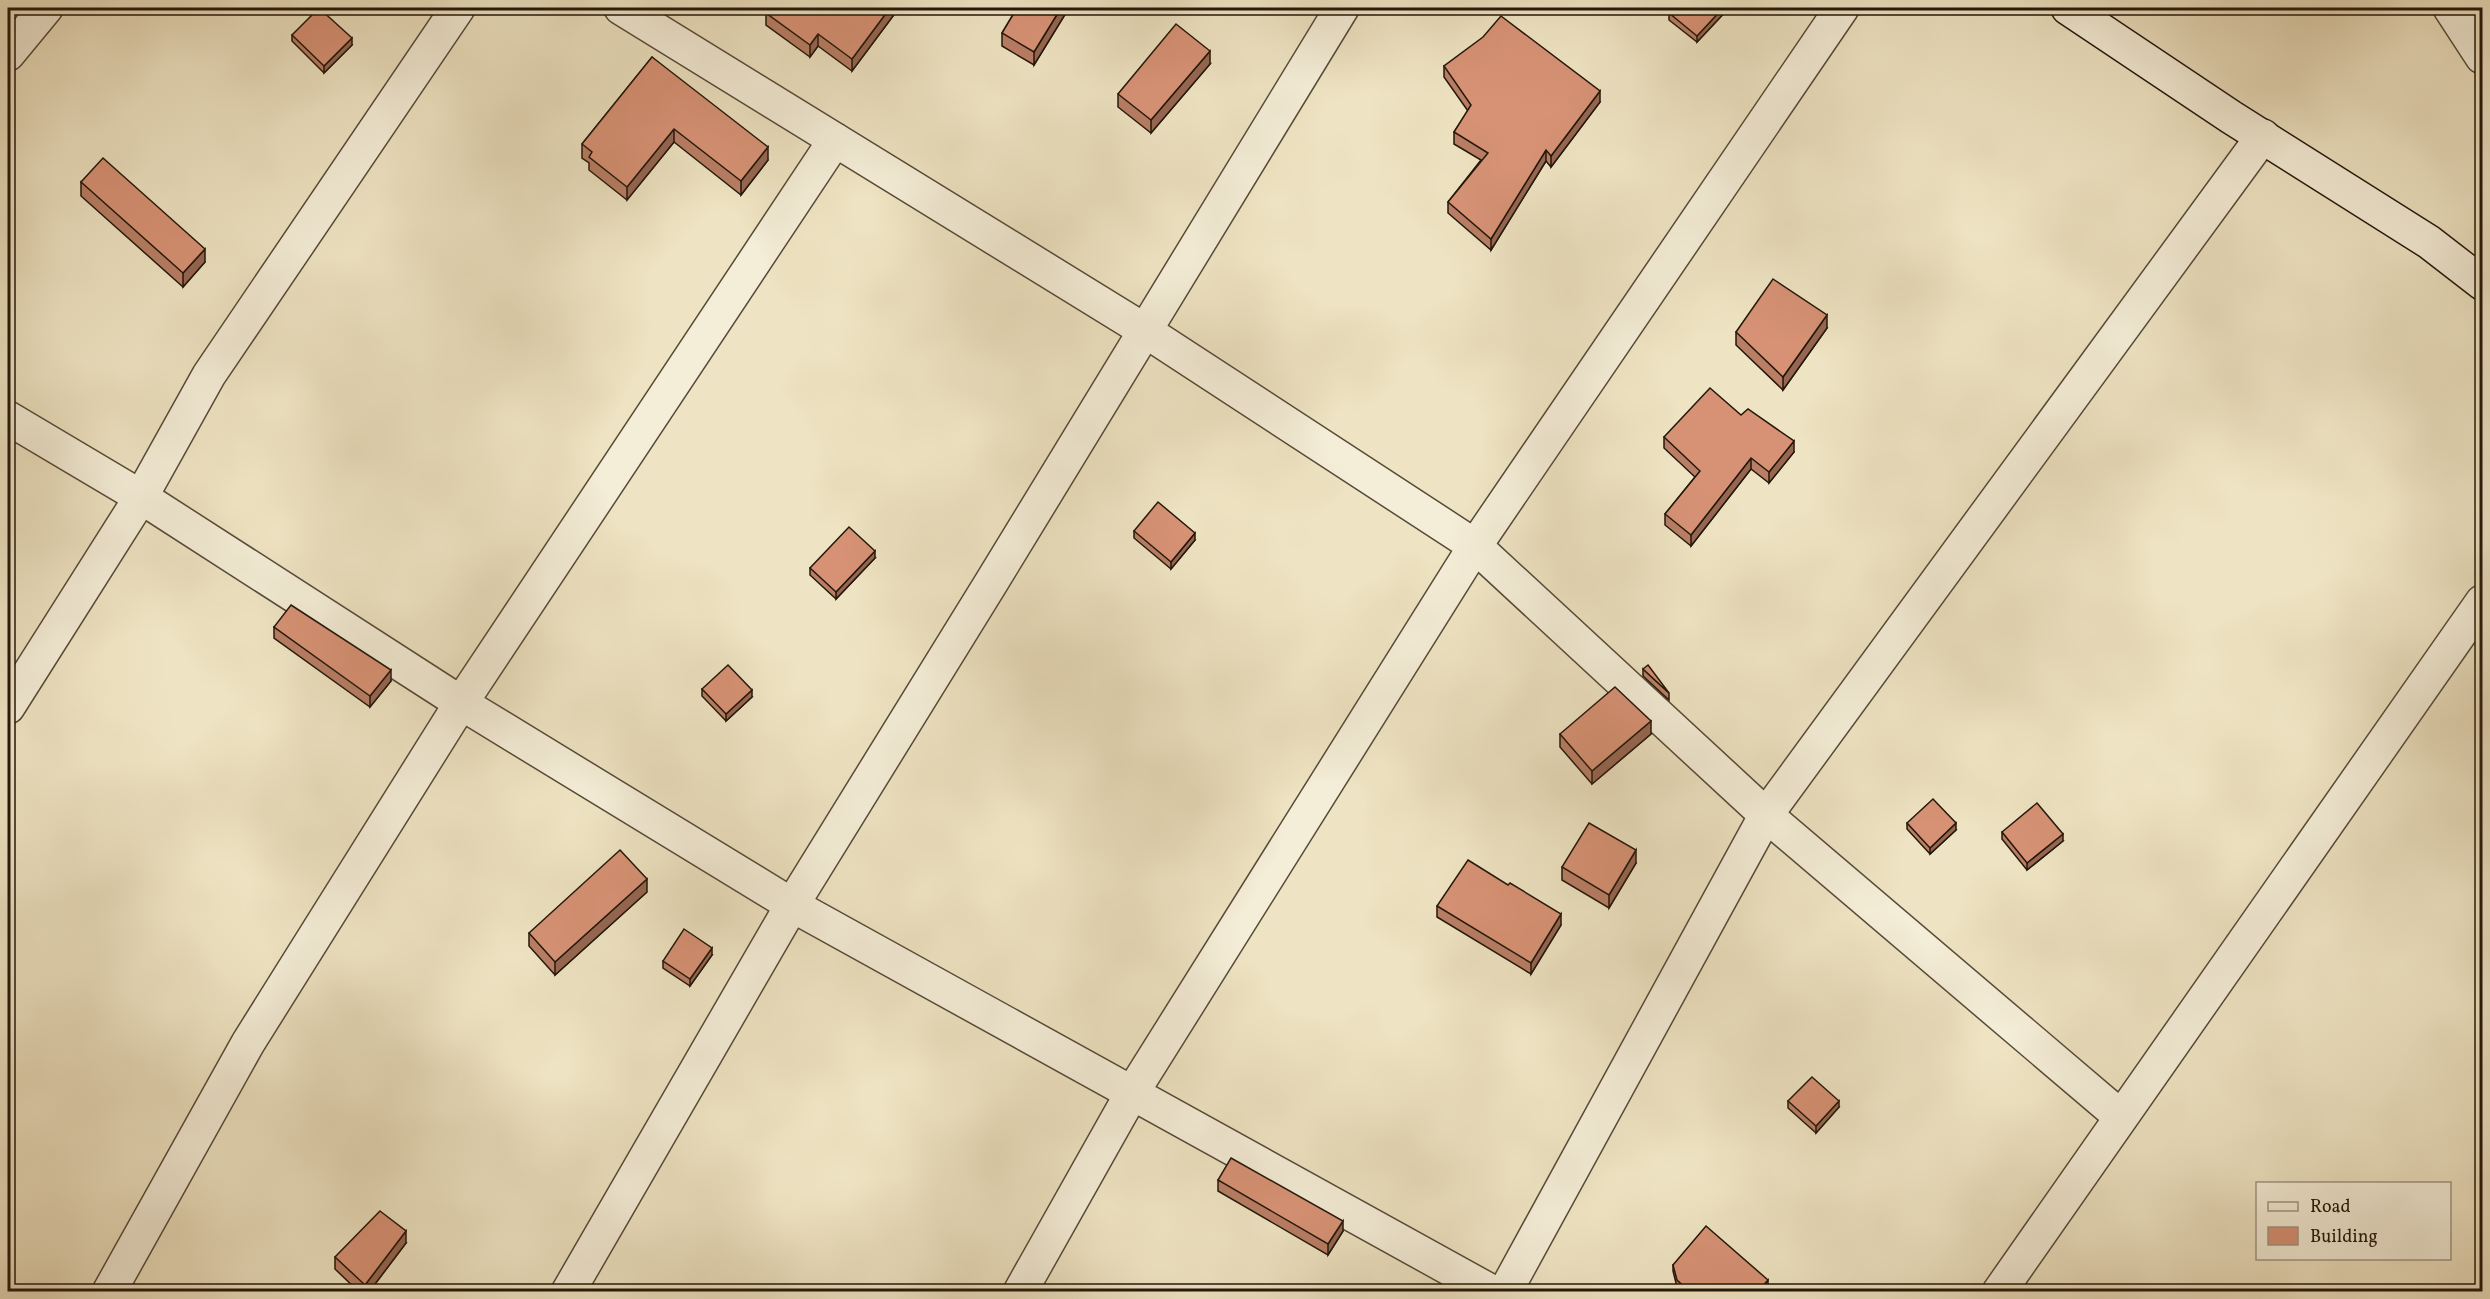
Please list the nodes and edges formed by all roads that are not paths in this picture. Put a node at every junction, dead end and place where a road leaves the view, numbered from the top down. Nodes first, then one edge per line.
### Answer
1 (46, 8) edge
2 (458, 8) edge
3 (621, 8) edge
4 (1342, 8) edge
5 (1842, 8) edge
6 (2068, 8) edge
7 (2450, 8) edge
8 (8, 54) edge
9 (2482, 57) edge
10 (2263, 136) junction
11 (835, 140) junction
12 (2429, 242) junction
13 (2482, 264) edge
14 (2482, 283) edge
15 (1144, 330) junction
16 (8, 418) edge
17 (141, 497) junction
18 (1475, 546) junction
19 (2482, 602) edge
20 (461, 703) junction
21 (8, 707) edge
22 (1766, 815) junction
23 (792, 905) junction
24 (1132, 1093) junction
25 (2121, 1117) junction
26 (109, 1292) edge
27 (568, 1292) edge
28 (1020, 1292) edge
29 (1492, 1292) edge
30 (1505, 1292) edge
31 (1999, 1292) edge

1 - 8 street
2 - 17 street
3 - 11 street
4 - 15 street
5 - 18 street
6 - 10 street
7 - 9 street
10 - 12 street
10 - 22 street
11 - 15 street
11 - 20 street
12 - 13 street
12 - 14 street
15 - 18 street
15 - 23 street
16 - 17 street
17 - 20 street
17 - 21 street
18 - 22 street
18 - 24 street
19 - 25 street
20 - 23 street
20 - 26 street
22 - 25 street
22 - 30 street
23 - 24 street
23 - 27 street
24 - 28 street
24 - 29 street
25 - 31 street

